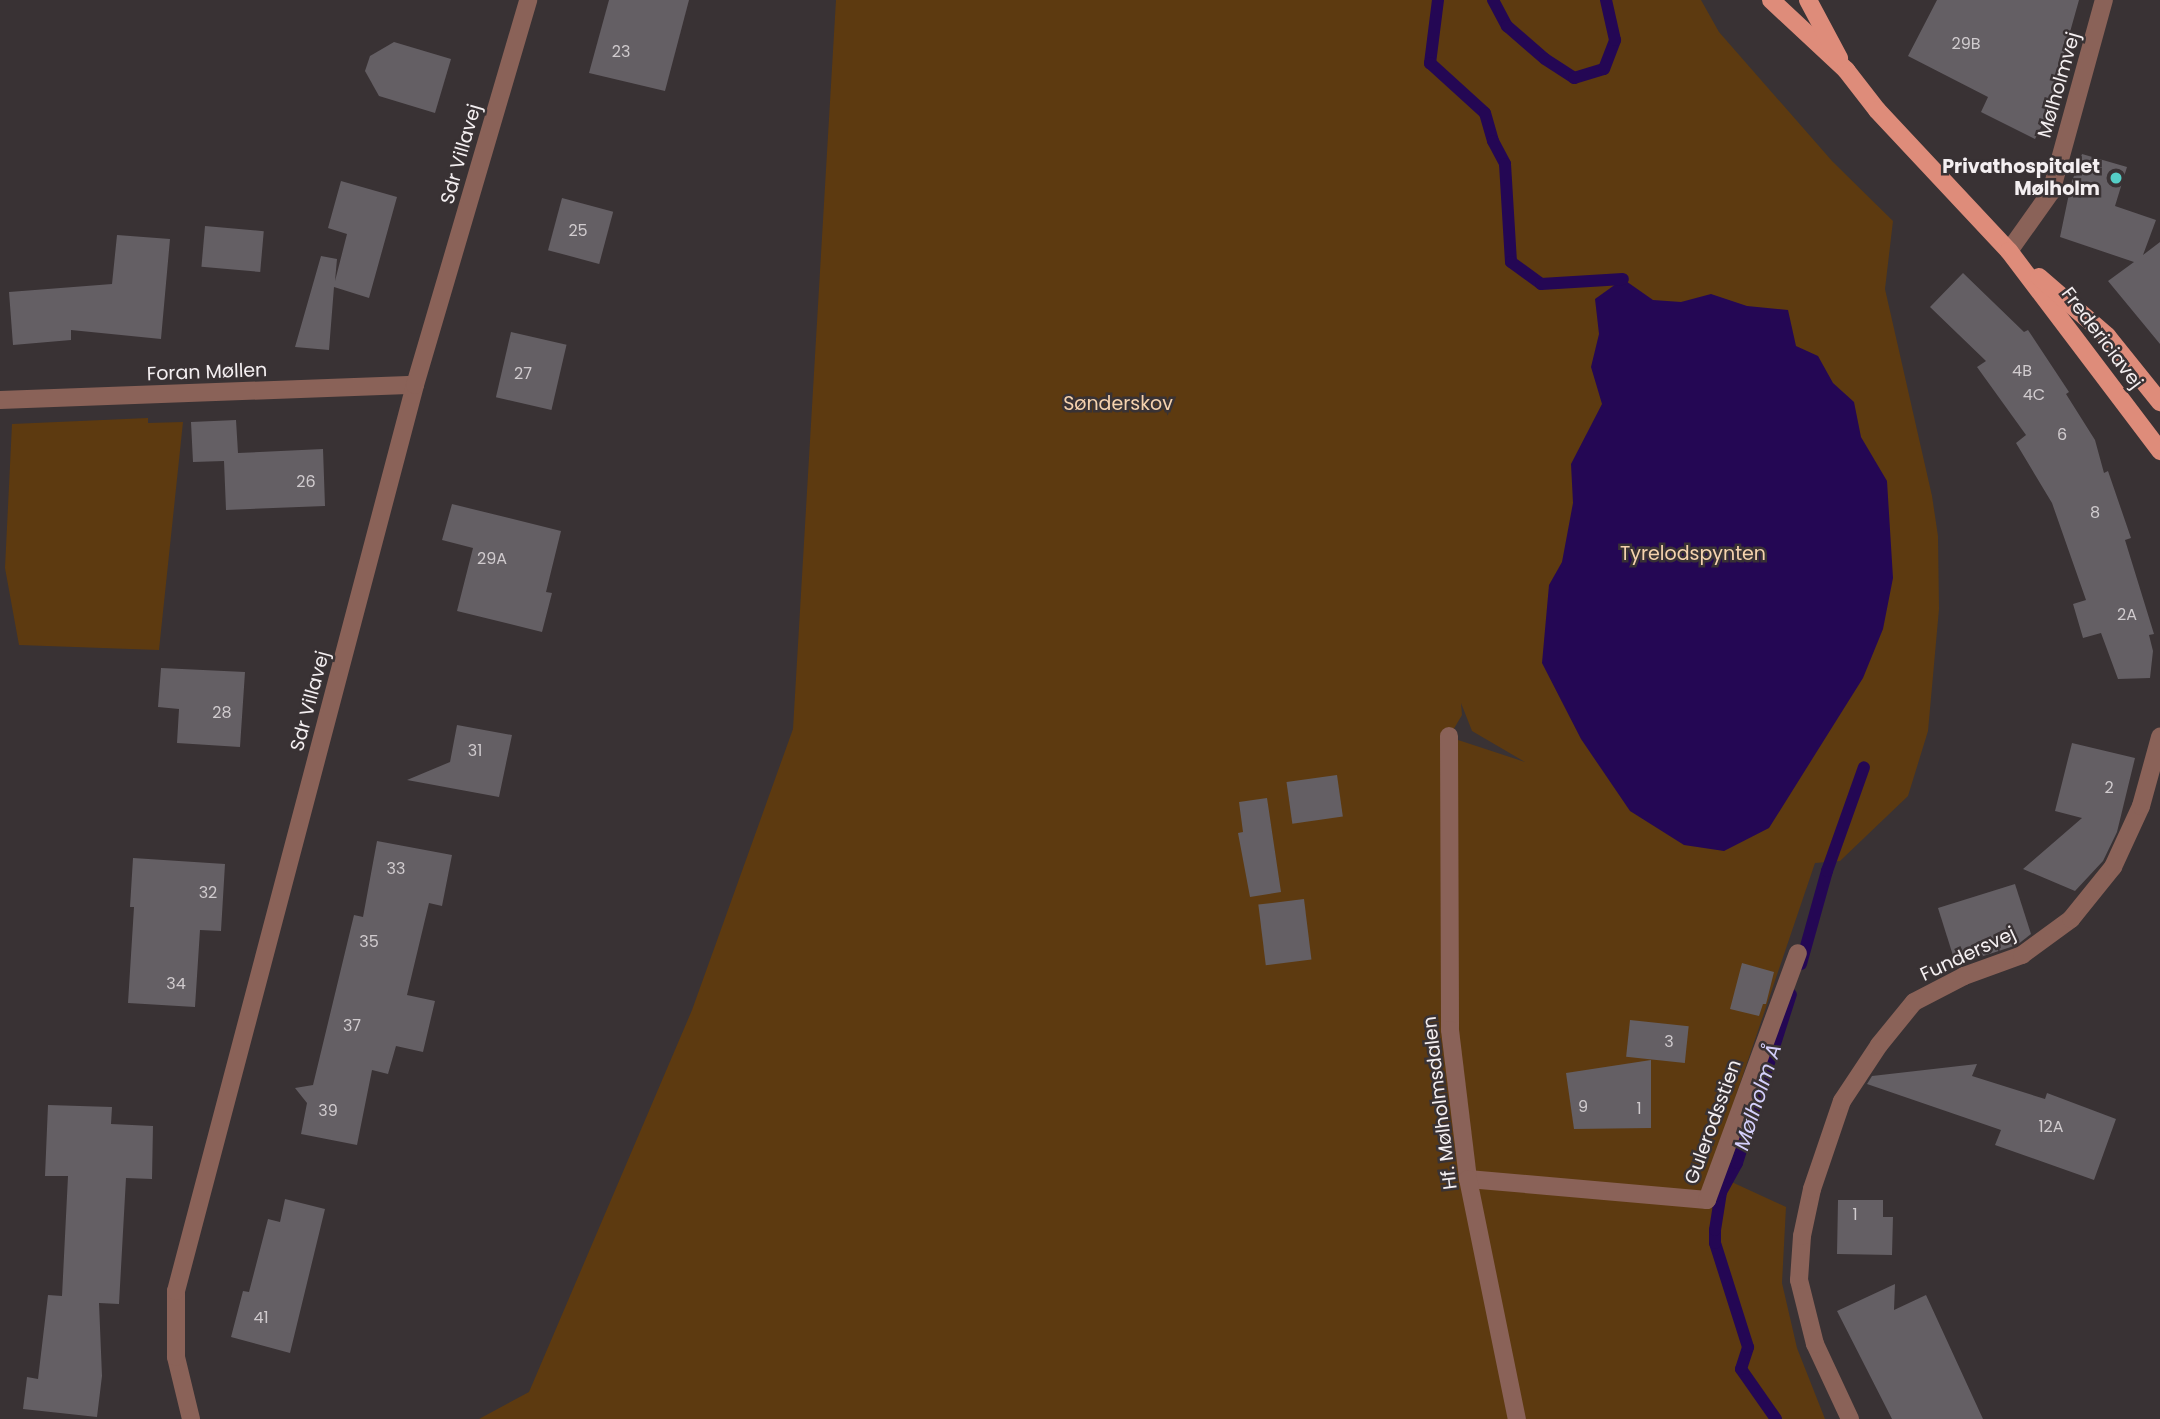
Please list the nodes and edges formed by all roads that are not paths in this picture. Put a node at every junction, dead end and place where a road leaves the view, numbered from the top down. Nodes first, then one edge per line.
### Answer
1 (528, 0) edge
2 (1771, 0) edge
3 (1808, 0) edge
4 (2104, 0) edge
5 (1846, 70) junction
6 (2010, 251) junction
7 (415, 385) junction
8 (0, 401) edge
9 (2160, 402) edge
10 (2160, 451) edge
11 (1449, 736) dead end
12 (2160, 737) edge
13 (1798, 953) dead end
14 (1468, 1179) junction
15 (191, 1419) edge
16 (1517, 1419) edge
17 (1850, 1419) edge

1 - 7 street, Sdr Villavej
2 - 5 main road, Fredericiavej
3 - 5 main road, Fredericiavej
4 - 6 street, Mølholmvej
5 - 6 main road, Fredericiavej
6 - 9 main road, Fredericiavej
6 - 10 main road, Fredericiavej
7 - 8 street, Foran Møllen
7 - 15 street, Sdr Villavej
11 - 14 street, Hf. Mølholmsdalen
12 - 17 street, Fundersvej
13 - 14 street, Gulerodsstien
14 - 16 street, Hf. Mølholmsdalen

